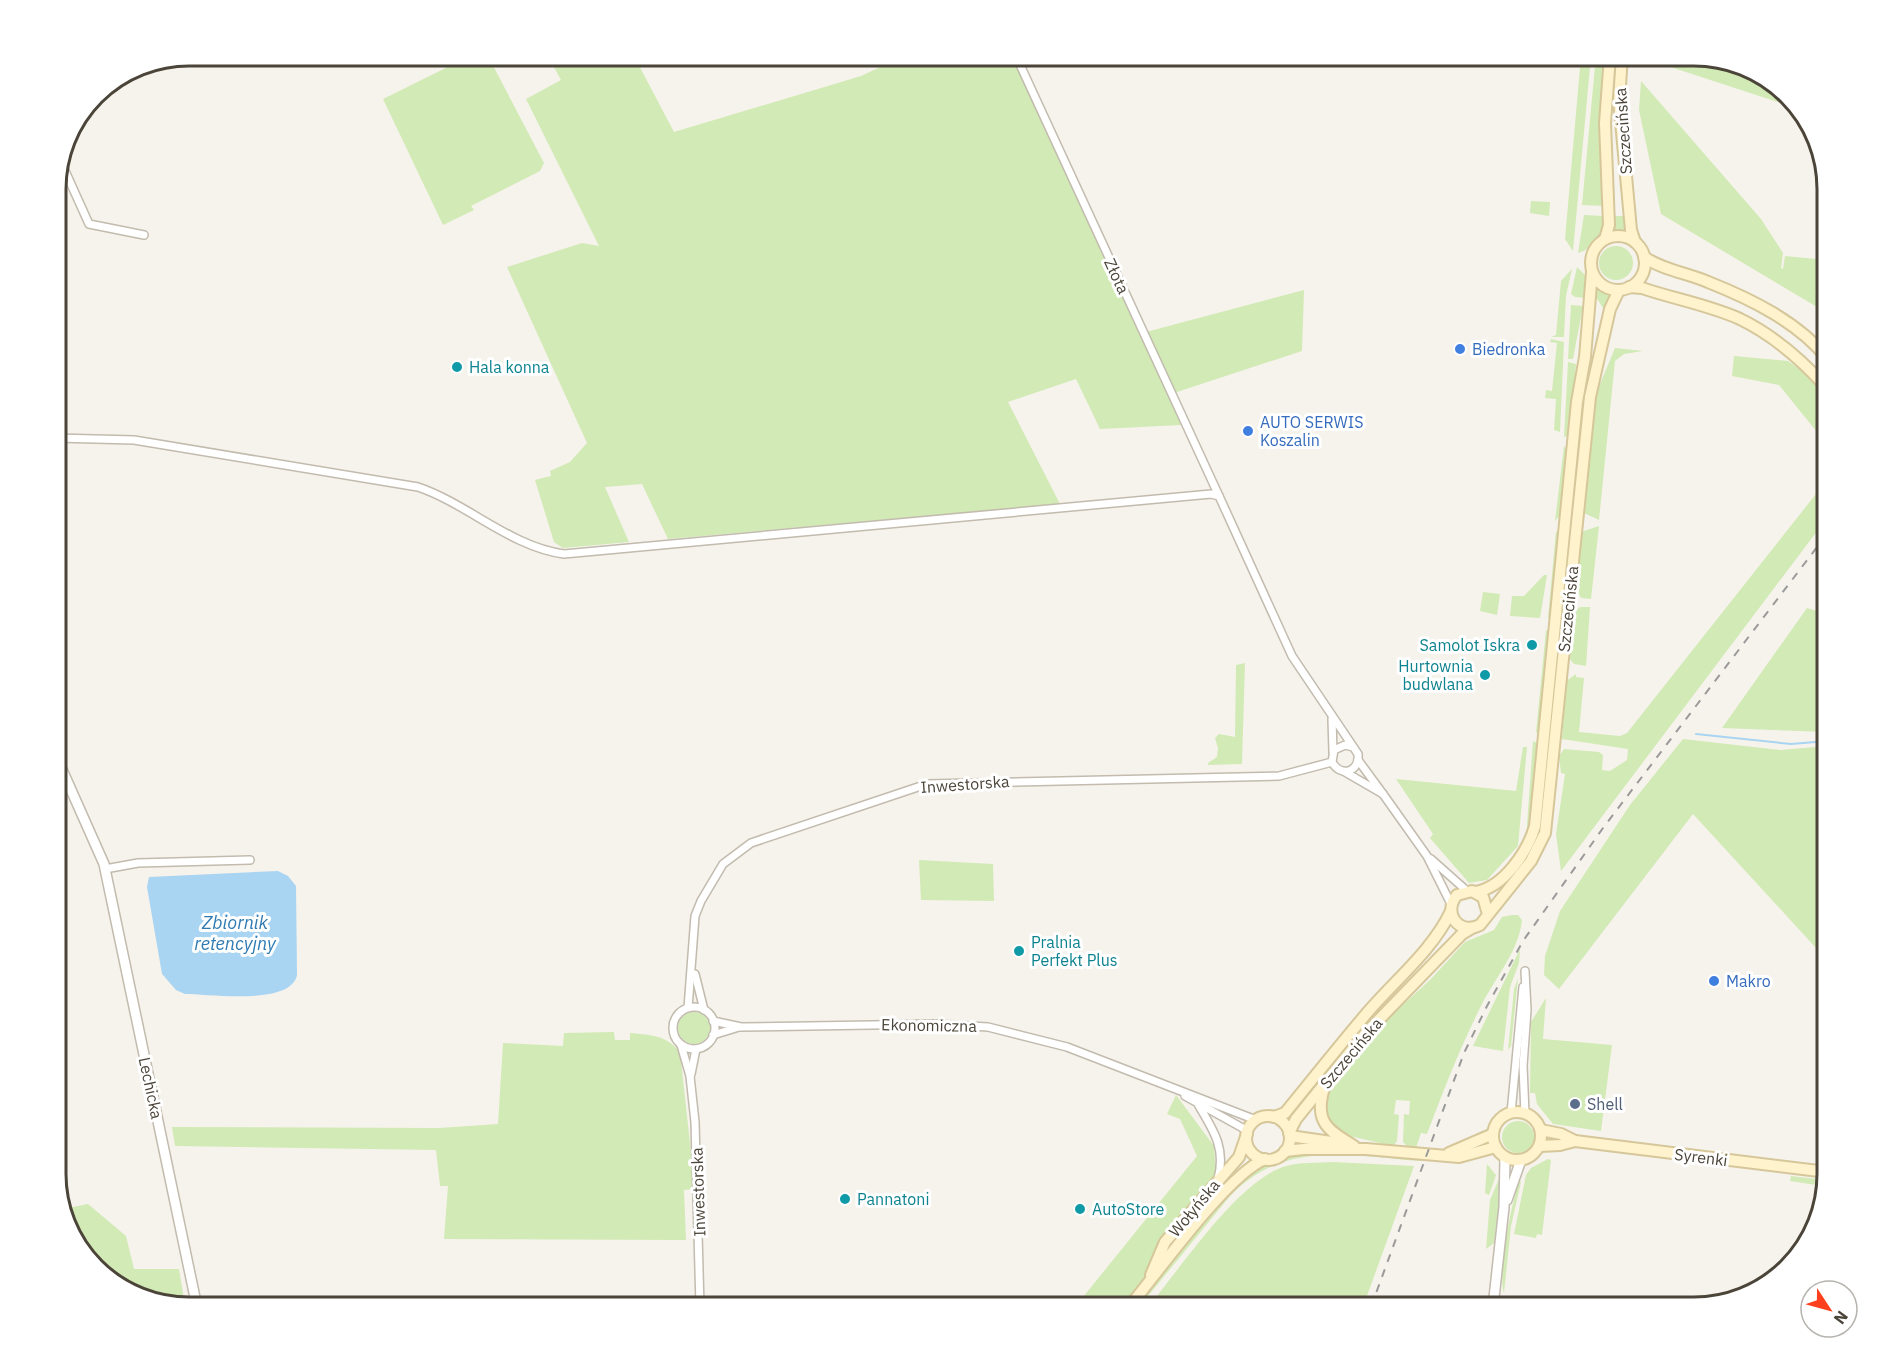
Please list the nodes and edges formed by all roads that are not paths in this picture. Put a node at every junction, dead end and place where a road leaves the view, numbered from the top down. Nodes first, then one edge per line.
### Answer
1 (1021, 66) edge
2 (1609, 66) edge
3 (1622, 66) edge
4 (67, 175) edge
5 (144, 235) dead end
6 (1605, 239) junction
7 (1635, 242) junction
8 (1644, 257) junction
9 (1592, 272) junction
10 (1624, 289) junction
11 (1817, 348) edge
12 (1817, 377) edge
13 (66, 438) edge
14 (1219, 496) junction
15 (1331, 716) junction
16 (1353, 747) junction
17 (1333, 752) junction
18 (1358, 760) junction
19 (1332, 762) junction
20 (1345, 772) junction
21 (66, 778) edge
22 (1383, 794) junction
23 (1427, 856) junction
24 (250, 860) dead end
25 (105, 869) junction
26 (1472, 892) junction
27 (1451, 907) junction
28 (1488, 914) junction
29 (1472, 928) junction
30 (693, 966) junction
31 (688, 1008) junction
32 (704, 1010) junction
33 (713, 1021) junction
34 (741, 1027) junction
35 (713, 1035) junction
36 (681, 1045) junction
37 (696, 1049) junction
38 (690, 1076) junction
39 (1325, 1083) junction
40 (1178, 1092) junction
41 (1199, 1106) junction
42 (1511, 1113) junction
43 (1525, 1113) junction
44 (1274, 1117) junction
45 (1256, 1120) junction
46 (1541, 1130) junction
47 (1247, 1133) junction
48 (1289, 1134) junction
49 (1493, 1134) junction
50 (1575, 1141) junction
51 (1354, 1146) junction
52 (1540, 1146) junction
53 (1496, 1147) junction
54 (1366, 1149) junction
55 (1285, 1151) junction
56 (1444, 1154) junction
57 (1505, 1158) junction
58 (1265, 1159) junction
59 (1521, 1160) junction
60 (1817, 1171) edge
61 (1218, 1179) junction
62 (1504, 1208) junction
63 (1147, 1286) junction
64 (195, 1297) edge
65 (700, 1297) edge
66 (1138, 1297) edge
67 (1494, 1297) edge

1 - 14 street, Złota
2 - 6 main road, Szczecińska
3 - 7 main road, Szczecińska
4 - 5 street
6 - 7 main road
6 - 9 main road
7 - 8 main road
8 - 10 main road
8 - 11 main road
9 - 10 main road
9 - 26 main road, Szczecińska
10 - 12 main road
10 - 28 main road, Szczecińska
13 - 14 street
14 - 15 street, Złota
15 - 16 street, Złota
15 - 17 street
16 - 17 street
16 - 18 street
17 - 19 street
18 - 20 street
18 - 22 street
19 - 20 street
19 - 30 street, Inwestorska
20 - 22 street
21 - 25 street, Lechicka
22 - 23 street
23 - 26 street
23 - 27 street
24 - 25 street
25 - 64 street, Lechicka
26 - 27 main road
26 - 28 main road
27 - 29 main road
27 - 44 main road, Szczecińska
28 - 29 main road
29 - 39 main road, Szczecińska
30 - 31 street, Inwestorska
30 - 32 street, Inwestorska
31 - 32 street
31 - 36 street
32 - 33 street
33 - 34 street, Ekonomiczna
33 - 35 street
34 - 35 street, Ekonomiczna
34 - 40 street, Ekonomiczna
35 - 37 street
36 - 37 street
36 - 38 street, Inwestorska
37 - 38 street, Inwestorska
38 - 65 street, Inwestorska
39 - 48 main road, Szczecińska
39 - 51 main road
40 - 41 street, Ekonomiczna
40 - 45 street, Ekonomiczna
41 - 47 street, Ekonomiczna
41 - 61 street
42 - 43 main road
42 - 43 street
42 - 49 main road
43 - 46 main road
44 - 45 main road
44 - 48 main road
45 - 47 main road
46 - 50 main road, Syrenki
46 - 52 main road
47 - 58 main road
47 - 61 main road, Wołyńska
48 - 51 main road
48 - 55 main road
49 - 53 main road
49 - 56 main road
50 - 52 main road, Syrenki
50 - 60 main road, Syrenki
51 - 54 main road
52 - 59 main road
53 - 56 main road
53 - 57 main road
54 - 55 main road
54 - 56 main road
55 - 58 main road
57 - 59 main road
57 - 62 street
58 - 63 main road, Wołyńska
59 - 62 street
61 - 63 main road, Wołyńska
62 - 67 street
63 - 66 main road, Wołyńska

